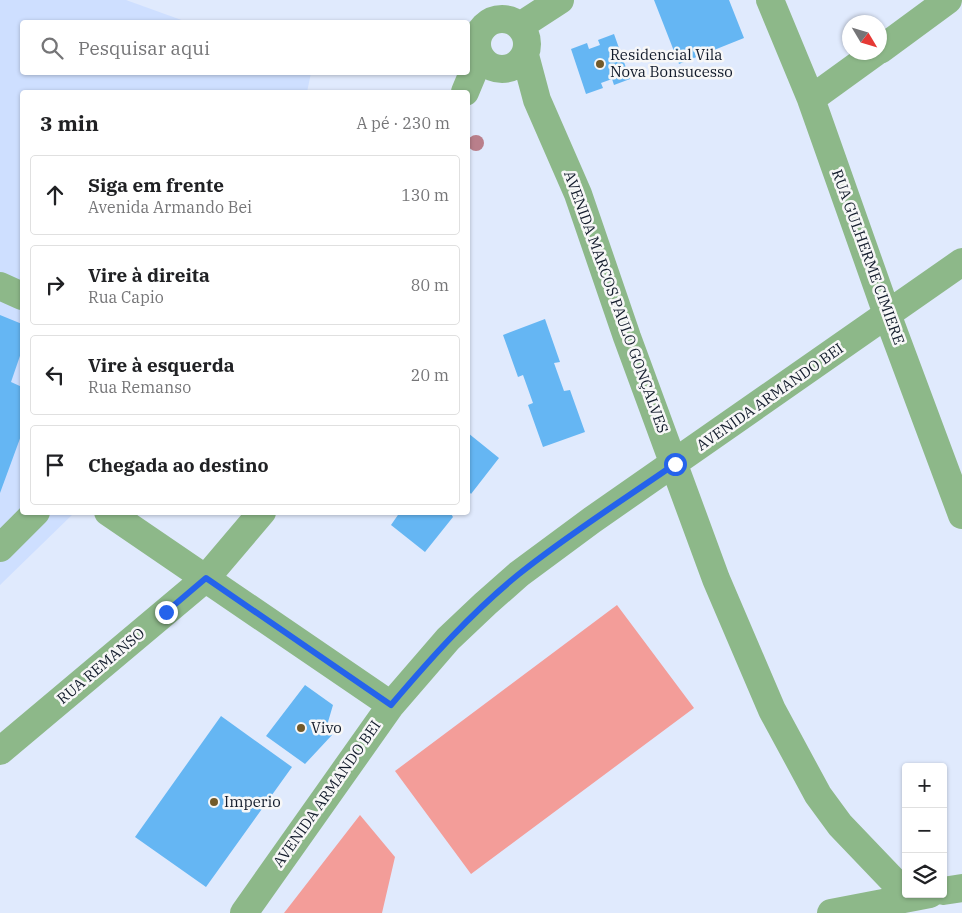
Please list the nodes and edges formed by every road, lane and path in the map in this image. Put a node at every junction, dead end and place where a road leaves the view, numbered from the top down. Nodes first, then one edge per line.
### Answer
1 (560, 0) edge
2 (770, 0) edge
3 (948, 0) edge
4 (500, 14) edge
5 (887, 45) edge
6 (865, 60) edge
7 (502, 62) junction
8 (467, 90) edge
9 (470, 94) edge
10 (811, 99) junction
11 (962, 262) edge
12 (0, 286) edge
13 (20, 295) edge
14 (887, 314) junction
15 (675, 464) junction
16 (958, 488) edge
17 (33, 515) edge
18 (112, 515) edge
19 (259, 515) edge
20 (962, 515) edge
21 (0, 548) edge
22 (206, 578) junction
23 (391, 705) junction
24 (0, 751) edge
25 (962, 888) edge
26 (947, 891) edge
27 (915, 899) edge
28 (244, 913) edge
29 (831, 913) edge

1 - 4 street
2 - 10 street, RUA GULHERME CIMIERE
3 - 5 street
4 - 7 street
4 - 7 street
6 - 10 street
7 - 8 street
7 - 9 street
7 - 15 street, AVENIDA MARCOS PAULO GONÇALVES
10 - 14 street, RUA GULHERME CIMIERE
11 - 14 street, AVENIDA ARMANDO BEI
12 - 13 street
14 - 15 street, AVENIDA ARMANDO BEI
14 - 16 street, RUA GULHERME CIMIERE
15 - 23 street, AVENIDA ARMANDO BEI
15 - 27 street, AVENIDA MARCOS PAULO GONÇALVES
16 - 20 street, RUA GULHERME CIMIERE
17 - 21 street
18 - 22 street
19 - 22 street, RUA REMANSO
22 - 23 street
22 - 24 street, RUA REMANSO
23 - 28 street, AVENIDA ARMANDO BEI
25 - 26 street
27 - 29 street

